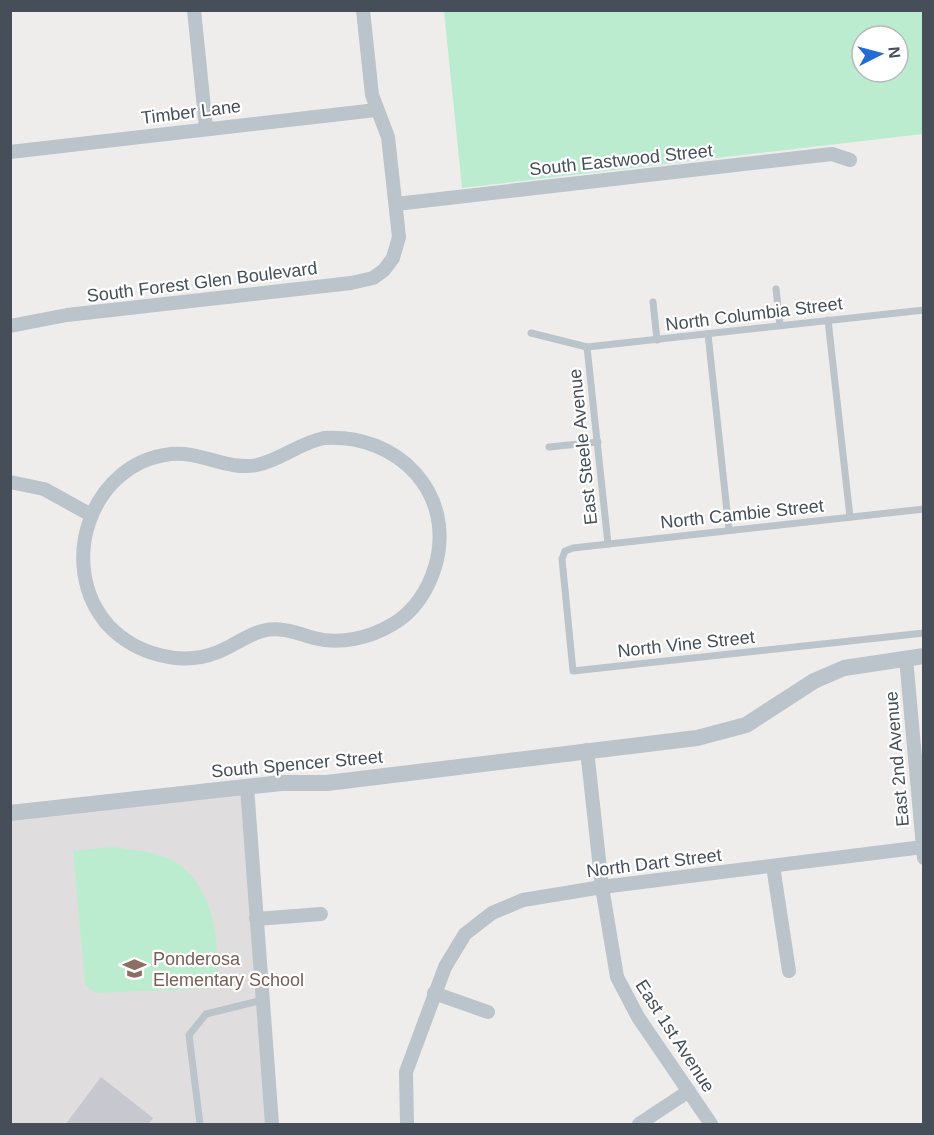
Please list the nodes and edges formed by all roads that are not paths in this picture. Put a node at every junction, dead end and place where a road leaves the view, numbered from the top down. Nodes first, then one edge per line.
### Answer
1 (194, 10) edge
2 (363, 10) edge
3 (376, 110) junction
4 (207, 128) junction
5 (10, 152) edge
6 (850, 160) dead end
7 (396, 204) junction
8 (776, 289) dead end
9 (653, 302) dead end
10 (924, 310) edge
11 (828, 320) junction
12 (780, 325) junction
13 (10, 326) edge
14 (531, 333) dead end
15 (708, 334) junction
16 (657, 340) junction
17 (587, 347) junction
18 (598, 442) junction
19 (549, 447) dead end
20 (10, 482) edge
21 (924, 508) edge
22 (91, 515) junction
23 (850, 517) junction
24 (729, 530) junction
25 (608, 544) junction
26 (565, 551) joint
27 (924, 633) edge
28 (924, 656) edge
29 (906, 658) junction
30 (587, 750) junction
31 (247, 786) junction
32 (10, 813) edge
33 (923, 852) edge
34 (773, 866) junction
35 (602, 887) junction
36 (321, 915) dead end
37 (256, 919) junction
38 (789, 971) dead end
39 (434, 993) junction
40 (262, 1000) junction
41 (488, 1012) dead end
42 (689, 1091) junction
43 (200, 1125) edge
44 (272, 1125) edge
45 (407, 1125) edge
46 (639, 1125) edge
47 (711, 1125) edge

1 - 4 street
2 - 3 street
3 - 4 street, Timber Lane
3 - 7 street
4 - 5 street, Timber Lane
6 - 7 street, South Eastwood Street
7 - 13 street, South Forest Glen Boulevard
8 - 12 lane
9 - 16 lane
10 - 11 lane, North Columbia Street
11 - 12 lane, North Columbia Street
11 - 23 lane
12 - 15 lane, North Columbia Street
14 - 17 lane, North Columbia Street
15 - 16 lane, North Columbia Street
15 - 24 lane
16 - 17 lane, North Columbia Street
17 - 18 lane, East Steele Avenue
18 - 19 lane
18 - 25 lane, East Steele Avenue
20 - 22 street
21 - 23 lane, North Cambie Street
22 - 22 street
23 - 24 lane, North Cambie Street
24 - 25 lane, North Cambie Street
25 - 26 lane, North Cambie Street
26 - 27 lane, North Vine Street
28 - 29 street, South Spencer Street
29 - 30 street, South Spencer Street
29 - 33 street, East 2nd Avenue
30 - 31 street, South Spencer Street
30 - 35 street, East 1st Avenue
31 - 32 street, South Spencer Street
31 - 37 street
33 - 34 street, North Dart Street
34 - 35 street, North Dart Street
34 - 38 street
35 - 39 street, North Dart Street
35 - 42 street, East 1st Avenue
36 - 37 street
37 - 40 street
39 - 41 street
39 - 45 street, North Dart Street
40 - 43 lane
40 - 44 street
42 - 46 street
42 - 47 street, East 1st Avenue

